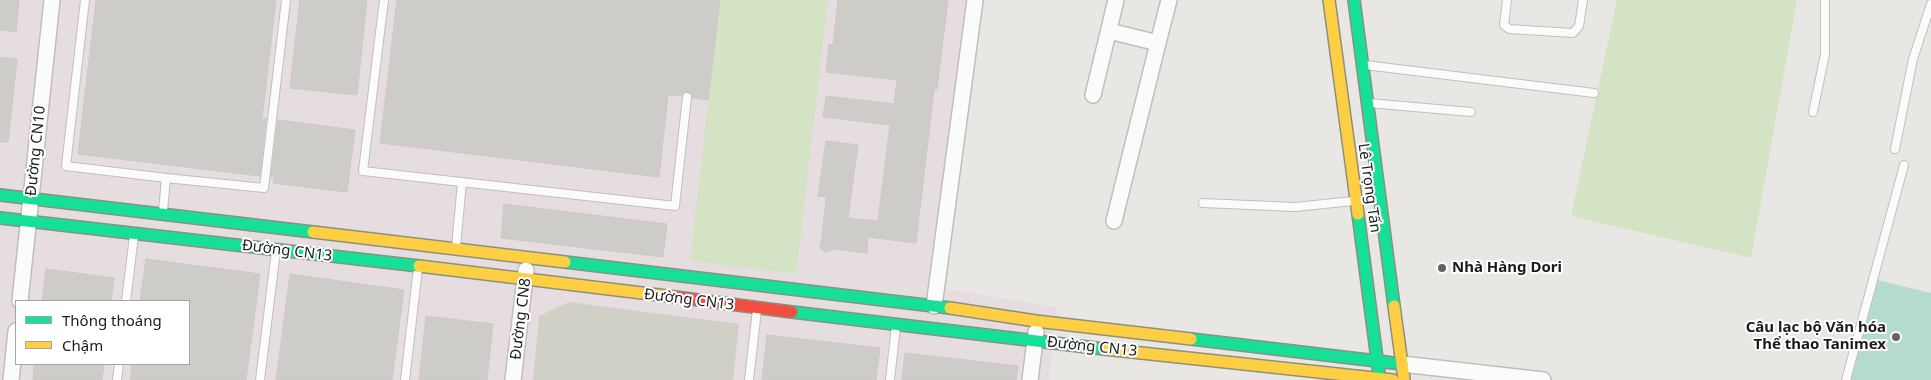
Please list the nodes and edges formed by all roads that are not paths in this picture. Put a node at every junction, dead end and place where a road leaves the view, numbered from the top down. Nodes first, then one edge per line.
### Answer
1 (52, 0) edge
2 (86, 0) edge
3 (286, 0) edge
4 (384, 0) edge
5 (975, 0) edge
6 (1116, 0) edge
7 (1168, 0) edge
8 (1329, 0) edge
9 (1354, 0) edge
10 (1507, 0) edge
11 (1582, 0) edge
12 (1825, 0) edge
13 (1931, 4) edge
14 (1109, 31) junction
15 (1158, 43) junction
16 (1363, 65) junction
17 (1594, 93) dead end
18 (1093, 94) dead end
19 (687, 97) dead end
20 (1367, 103) junction
21 (1471, 112) dead end
22 (1813, 112) dead end
23 (1895, 149) dead end
24 (1904, 165) dead end
25 (166, 178) junction
26 (462, 182) junction
27 (0, 195) edge
28 (32, 198) junction
29 (1355, 201) junction
30 (1203, 203) dead end
31 (163, 213) junction
32 (0, 218) edge
33 (29, 221) junction
34 (1114, 221) dead end
35 (134, 233) junction
36 (455, 248) junction
37 (276, 249) junction
38 (528, 257) junction
39 (418, 266) junction
40 (525, 280) junction
41 (20, 300) edge
42 (126, 300) edge
43 (899, 302) junction
44 (934, 306) junction
45 (758, 308) junction
46 (1036, 321) junction
47 (896, 324) junction
48 (1104, 329) junction
49 (15, 341) edge
50 (1035, 341) junction
51 (1103, 348) junction
52 (1377, 361) junction
53 (1402, 364) junction
54 (119, 365) edge
55 (1379, 379) edge
56 (11, 380) edge
57 (117, 380) edge
58 (260, 380) edge
59 (405, 380) edge
60 (513, 380) edge
61 (749, 380) edge
62 (890, 380) edge
63 (1030, 380) edge
64 (1393, 380) edge
65 (1404, 380) edge
66 (1543, 380) edge
67 (1846, 380) edge

1 - 28 street, Đường CN10
2 - 25 lane
3 - 25 lane
4 - 26 lane
5 - 44 street
6 - 14 street
7 - 15 street
8 - 29 street, Lê Trọng Tấn
9 - 16 street, Lê Trọng Tấn
10 - 11 lane
12 - 22 lane
13 - 23 lane
14 - 15 street
14 - 18 street
15 - 34 street
16 - 17 lane
16 - 20 street, Lê Trọng Tấn
19 - 26 lane
20 - 21 lane
20 - 53 street, Lê Trọng Tấn
24 - 67 lane
25 - 31 lane
26 - 36 lane
27 - 28 street, Đường CN13
28 - 31 street, Đường CN13
28 - 33 street, Đường CN10
29 - 30 lane
29 - 52 street, Lê Trọng Tấn
31 - 36 street, Đường CN13
32 - 33 street, Đường CN13
33 - 35 street, Đường CN13
33 - 41 street, Đường CN10
35 - 37 street, Đường CN13
35 - 42 lane
36 - 38 street, Đường CN13
37 - 39 street, Đường CN13
37 - 58 lane
38 - 40 street, Đường CN8
38 - 43 street, Đường CN13
39 - 40 street, Đường CN13
39 - 59 lane
40 - 45 street, Đường CN13
40 - 60 street, Đường CN8
43 - 44 street, Đường CN13
43 - 47 street
44 - 46 street, Đường CN13
45 - 47 street, Đường CN13
45 - 61 lane
46 - 48 street, Đường CN13
46 - 50 street
47 - 50 street, Đường CN13
47 - 62 lane
48 - 51 street
48 - 52 street, Đường CN13
49 - 56 street
50 - 51 street, Đường CN13
50 - 63 street
51 - 55 street, Đường CN13
52 - 53 street, Đường CN13
52 - 55 street, Lê Trọng Tấn
53 - 65 street, Lê Trọng Tấn
53 - 66 street
54 - 57 lane
55 - 64 street, Đường CN13

